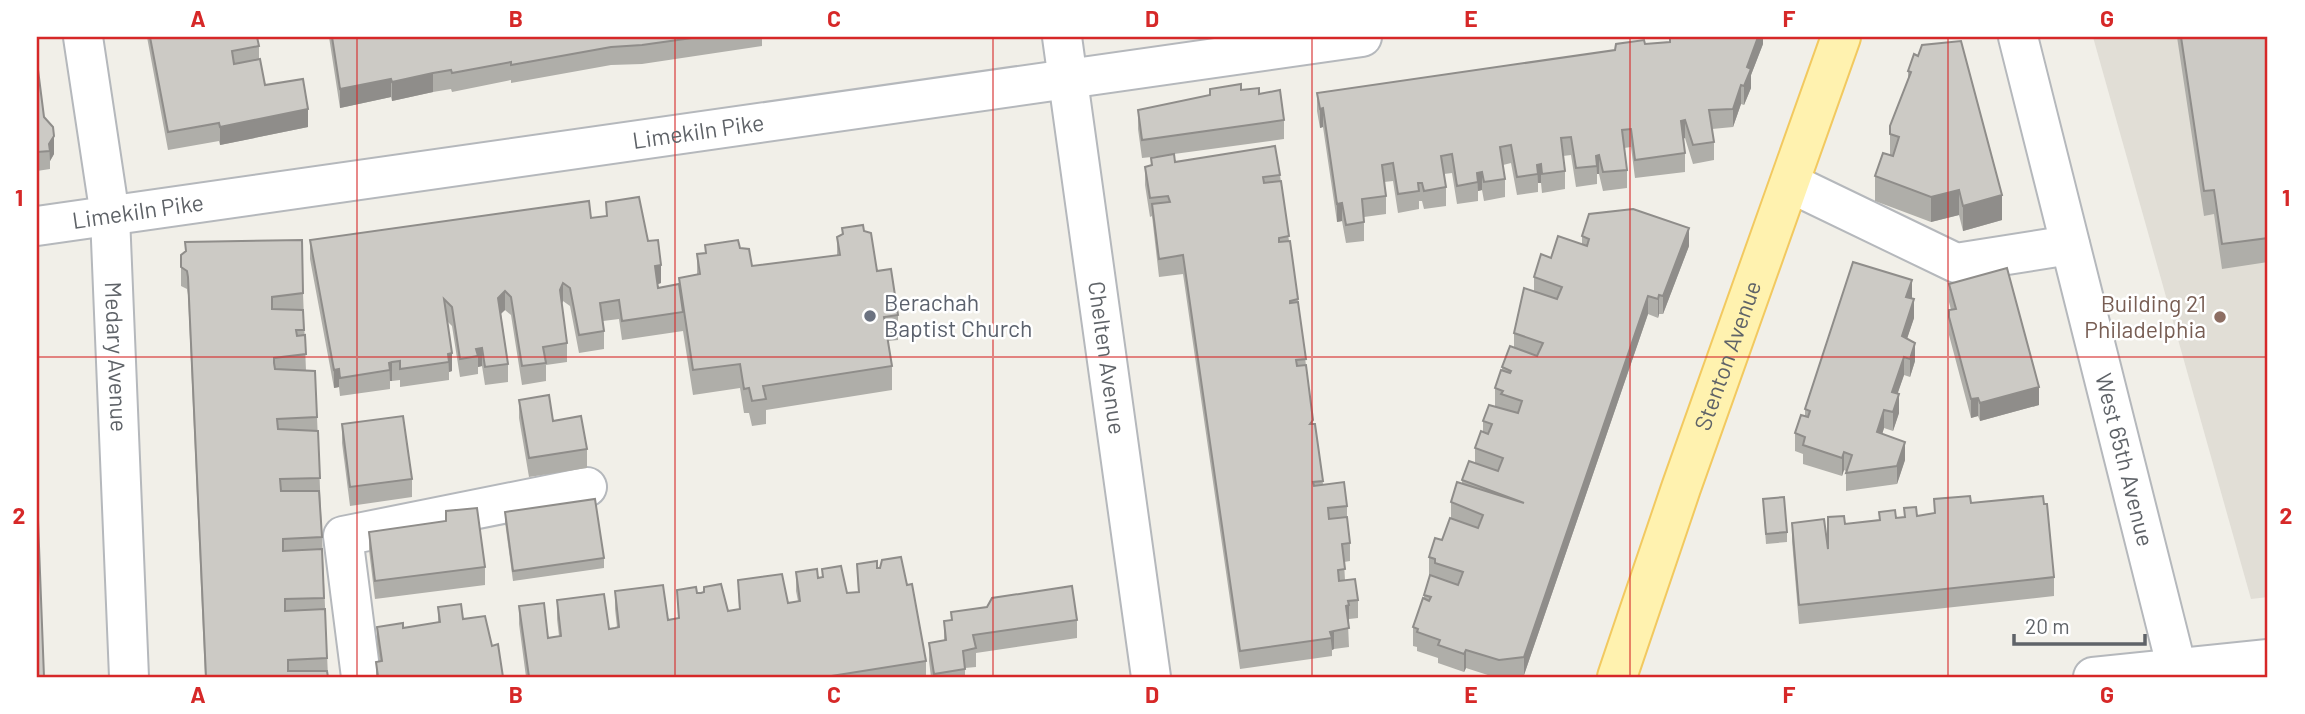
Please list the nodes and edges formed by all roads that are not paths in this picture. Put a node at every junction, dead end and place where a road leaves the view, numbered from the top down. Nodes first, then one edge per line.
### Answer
1 (83, 37) edge
2 (1062, 37) edge
3 (1362, 37) edge
4 (1841, 37) edge
5 (2018, 37) edge
6 (1069, 76) junction
7 (1790, 184) junction
8 (110, 216) junction
9 (37, 226) edge
10 (2070, 245) junction
11 (587, 486) dead end
12 (2268, 659) edge
13 (2178, 673) edge
14 (129, 677) edge
15 (362, 677) edge
16 (1150, 677) edge
17 (1617, 677) edge
18 (2093, 677) edge

1 - 8 street, Medary Avenue
2 - 6 street, Chelten Avenue
3 - 6 street, Limekiln Pike
4 - 7 main road, Stenton Avenue
5 - 10 street, West 65th Avenue
6 - 8 street, Limekiln Pike
6 - 16 street, Chelten Avenue
7 - 10 street
7 - 17 main road, Stenton Avenue
8 - 9 street, Limekiln Pike
8 - 14 street, Medary Avenue
10 - 13 street, West 65th Avenue
11 - 15 street
12 - 13 street
13 - 18 street

